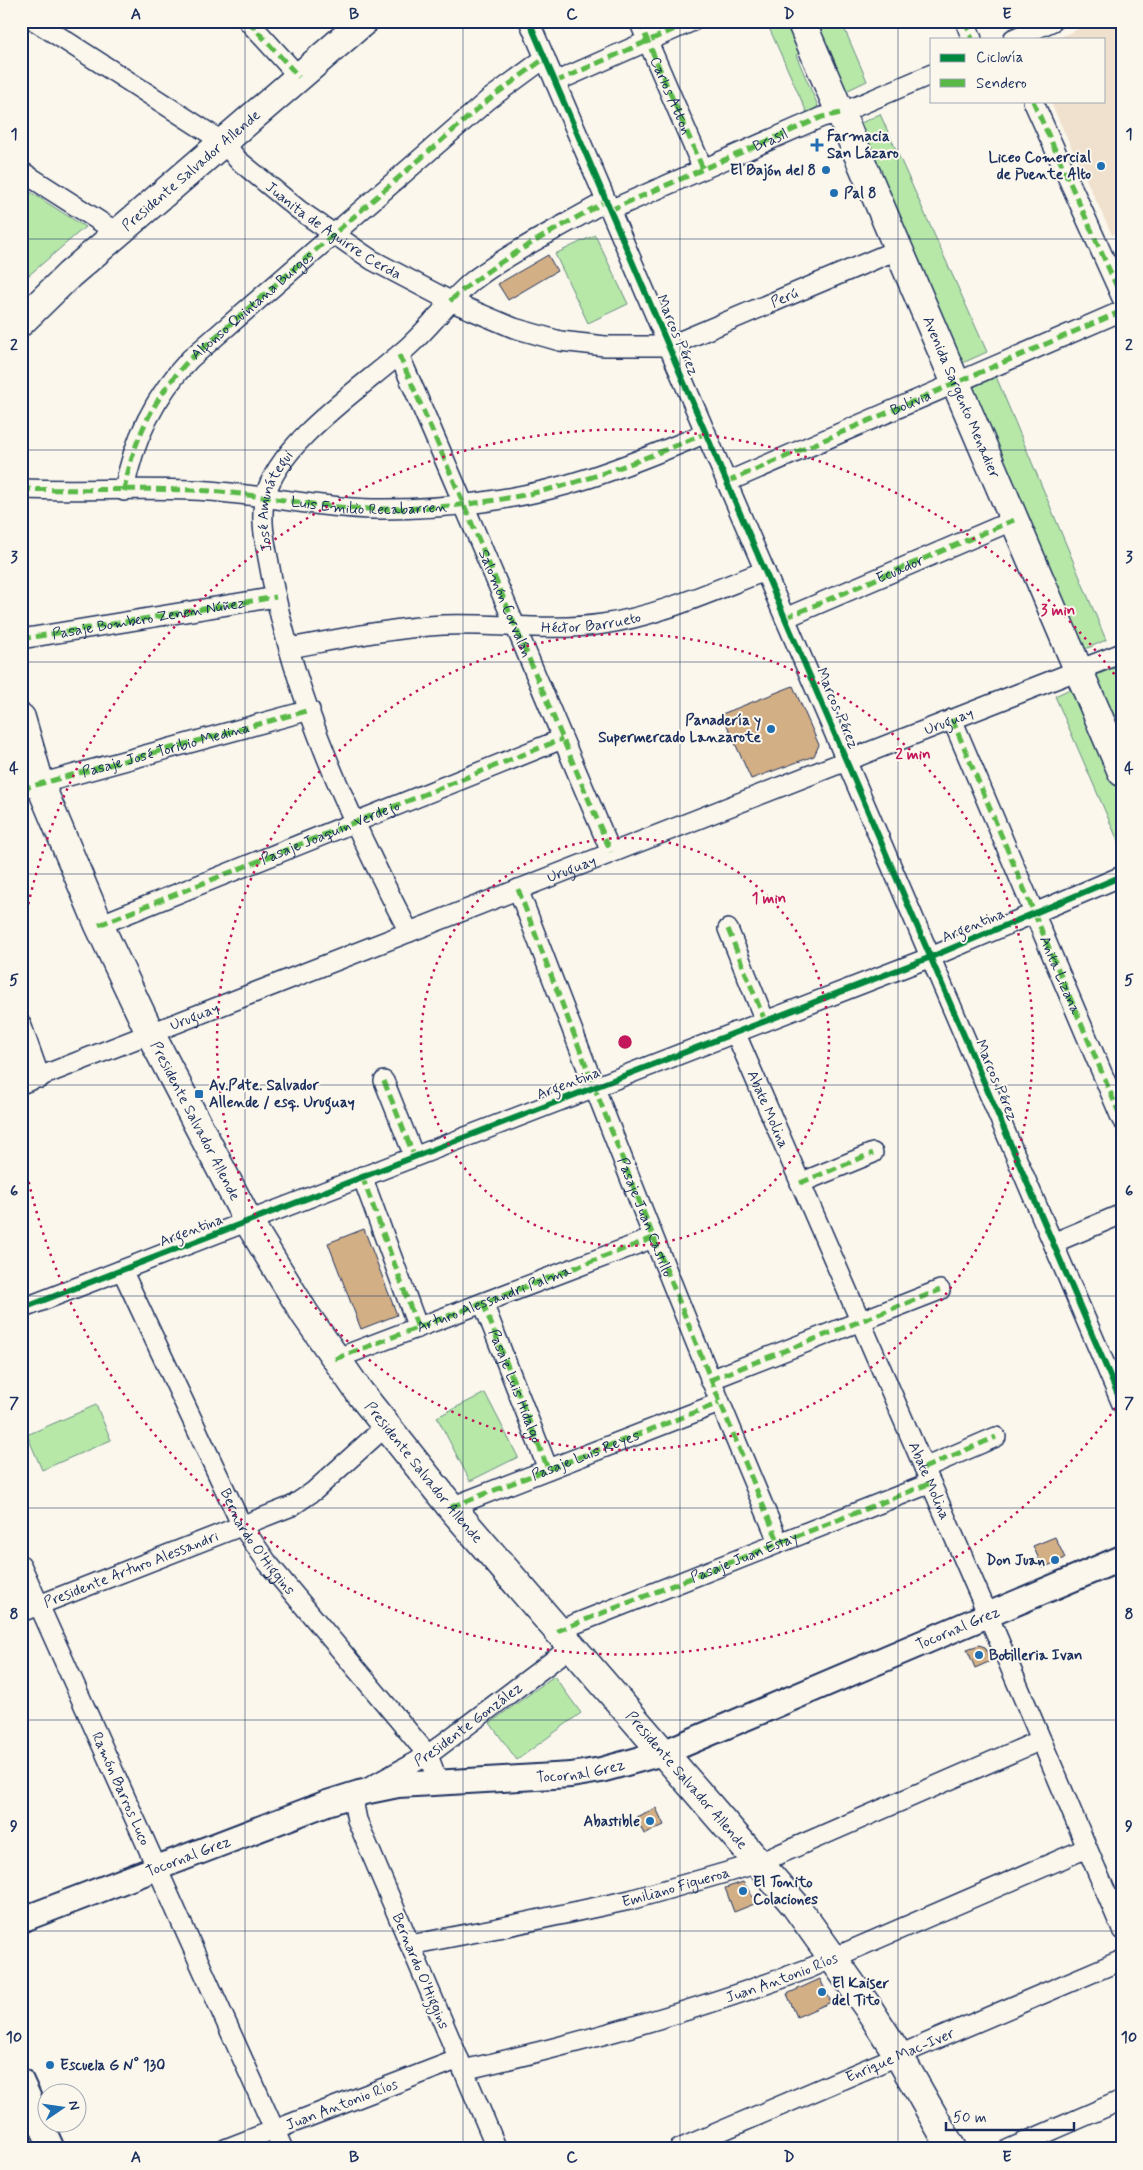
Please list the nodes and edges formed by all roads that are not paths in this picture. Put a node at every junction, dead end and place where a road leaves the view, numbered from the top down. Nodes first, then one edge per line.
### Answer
1 (248, 21) edge
2 (364, 21) edge
3 (529, 21) edge
4 (639, 21) edge
5 (693, 21) edge
6 (801, 21) edge
7 (965, 21) edge
8 (1053, 21) edge
9 (39, 22) edge
10 (972, 38) edge
11 (1015, 38) edge
12 (647, 41) junction
13 (545, 58) junction
14 (930, 75) edge
15 (299, 77) junction
16 (555, 82) junction
17 (1033, 102) edge
18 (840, 113) junction
19 (223, 142) junction
20 (703, 169) junction
21 (21, 171) edge
22 (608, 205) junction
23 (118, 233) junction
24 (333, 234) junction
25 (898, 249) junction
26 (1122, 298) edge
27 (450, 301) junction
28 (1122, 311) edge
29 (21, 322) edge
30 (668, 346) junction
31 (399, 355) junction
32 (956, 383) junction
33 (706, 433) junction
34 (727, 482) junction
35 (21, 489) edge
36 (124, 491) junction
37 (265, 497) junction
38 (464, 503) junction
39 (1014, 520) junction
40 (765, 571) junction
41 (276, 597) junction
42 (785, 618) junction
43 (514, 627) junction
44 (21, 639) edge
45 (289, 648) junction
46 (1122, 653) edge
47 (1078, 670) junction
48 (310, 710) junction
49 (21, 718) edge
50 (952, 719) junction
51 (562, 739) junction
52 (847, 760) junction
53 (1122, 772) edge
54 (31, 787) edge
55 (355, 822) junction
56 (611, 852) junction
57 (1122, 876) edge
58 (518, 889) junction
59 (1034, 913) junction
60 (99, 926) junction
61 (728, 929) dead end
62 (409, 932) junction
63 (931, 957) junction
64 (765, 1021) junction
65 (21, 1024) edge
66 (735, 1032) junction
67 (150, 1033) junction
68 (40, 1078) junction
69 (384, 1081) dead end
70 (21, 1084) edge
71 (593, 1087) junction
72 (1122, 1120) edge
73 (873, 1153) dead end
74 (414, 1156) junction
75 (362, 1176) junction
76 (800, 1182) junction
77 (1122, 1214) edge
78 (248, 1221) junction
79 (654, 1238) junction
80 (1053, 1243) junction
81 (122, 1270) junction
82 (940, 1290) dead end
83 (483, 1303) junction
84 (21, 1309) edge
85 (861, 1322) junction
86 (418, 1328) junction
87 (335, 1360) junction
88 (710, 1380) junction
89 (719, 1403) junction
90 (1122, 1404) edge
91 (386, 1426) junction
92 (996, 1437) dead end
93 (548, 1469) junction
94 (928, 1476) junction
95 (451, 1507) junction
96 (242, 1526) junction
97 (779, 1543) junction
98 (1122, 1558) edge
99 (21, 1565) edge
100 (39, 1605) junction
101 (21, 1612) edge
102 (988, 1615) junction
103 (564, 1639) junction
104 (1041, 1740) junction
105 (663, 1753) junction
106 (428, 1755) junction
107 (438, 1782) junction
108 (359, 1793) junction
109 (1087, 1848) junction
110 (759, 1863) junction
111 (157, 1868) junction
112 (21, 1920) edge
113 (1122, 1930) edge
114 (410, 1945) junction
115 (834, 1957) junction
116 (1122, 1960) edge
117 (899, 2056) junction
118 (461, 2065) junction
119 (21, 2081) edge
120 (1122, 2100) edge
121 (274, 2130) junction
122 (43, 2146) edge
123 (224, 2149) edge
124 (283, 2149) edge
125 (497, 2149) edge
126 (679, 2149) edge
127 (952, 2149) edge
128 (1009, 2149) edge

1 - 15 street
2 - 15 main road, Presidente Salvador Allende
3 - 13 street, Marcos Pérez
4 - 12 street, Carlos Atton
5 - 12 street
6 - 18 main road, Avenida Sargento Menadier
7 - 10 street
8 - 11 street
9 - 19 street, Juanita de Aguirre Cerda
12 - 16 street
12 - 20 street, Carlos Atton
13 - 16 street, Marcos Pérez
13 - 24 street, Alfonso Quintana Burgos
14 - 18 street, Brasil
15 - 19 main road, Presidente Salvador Allende
16 - 22 street, Marcos Pérez
17 - 26 street
18 - 20 street, Brasil
18 - 25 main road, Avenida Sargento Menadier
19 - 23 main road, Presidente Salvador Allende
19 - 24 street, Juanita de Aguirre Cerda
20 - 22 street, Brasil
21 - 23 street
22 - 27 street, José Amunátegui
22 - 30 street, Marcos Pérez
23 - 29 main road, Presidente Salvador Allende
24 - 27 street, Juanita de Aguirre Cerda
24 - 36 street, Alfonso Quintana Burgos
25 - 30 street, Perú
25 - 32 main road, Avenida Sargento Menadier
27 - 30 street, Juanita de Aguirre Cerda
27 - 31 street, José Amunátegui
28 - 32 street, Bolivia
30 - 33 street, Marcos Pérez
31 - 37 street, José Amunátegui
31 - 38 street, Salomón Corvalán
32 - 34 street, Bolivia
32 - 39 main road, Avenida Sargento Menadier
33 - 34 street, Marcos Pérez
33 - 38 street, Luis Emilio Recabarren
34 - 40 street, Marcos Pérez
35 - 36 street, Luis Emilio Recabarren
36 - 37 street, Luis Emilio Recabarren
37 - 38 street, Luis Emilio Recabarren
37 - 41 street, José Amunátegui
38 - 43 street, Salomón Corvalán
39 - 42 street, Ecuador
39 - 47 main road, Avenida Sargento Menadier
40 - 42 street, Marcos Pérez
40 - 43 street, Héctor Barrueto
41 - 44 street, Pasaje Bombero Zenen Núñez
41 - 45 street, José Amunátegui
42 - 52 street, Marcos Pérez
43 - 45 street, Héctor Barrueto
43 - 51 street, Salomón Corvalán
45 - 48 street, José Amunátegui
46 - 47 street, Uruguay
47 - 50 street, Uruguay
47 - 53 main road, Avenida Sargento Menadier
48 - 54 street, Pasaje José Toribio Medina
48 - 55 street, José Amunátegui
49 - 54 main road, Presidente Salvador Allende
50 - 52 street, Uruguay
50 - 59 street, Anita Lizana
51 - 55 street, Pasaje Joaquín Verdejo
51 - 56 street, Salomón Corvalán
52 - 56 street, Uruguay
52 - 63 street, Marcos Pérez
54 - 60 main road, Presidente Salvador Allende
55 - 60 street, Pasaje Joaquín Verdejo
55 - 62 street, José Amunátegui
56 - 58 street, Uruguay
57 - 59 street, Argentina
58 - 62 street, Uruguay
58 - 71 street, Pasaje Juan Castillo
59 - 63 street, Argentina
59 - 72 street, Anita Lizana
60 - 67 main road, Presidente Salvador Allende
61 - 64 street
62 - 67 street, Uruguay
63 - 64 street, Argentina
63 - 80 street, Marcos Pérez
64 - 66 street, Argentina
65 - 68 street
66 - 71 street, Argentina
66 - 76 street, Abate Molina
67 - 68 street, Uruguay
67 - 78 main road, Presidente Salvador Allende
68 - 70 street, Uruguay
69 - 74 street
71 - 74 street, Argentina
71 - 79 street, Pasaje Juan Castillo
73 - 76 street
74 - 75 street, Argentina
75 - 78 street, Argentina
75 - 86 street
76 - 85 street, Abate Molina
77 - 80 street
78 - 81 street, Argentina
78 - 87 main road, Presidente Salvador Allende
79 - 83 street, Arturo Alessandri Palma
79 - 88 street, Pasaje Juan Castillo
80 - 90 street, Marcos Pérez
81 - 84 street, Argentina
81 - 96 street, Bernardo O'Higgins
82 - 85 street
83 - 86 street, Arturo Alessandri Palma
83 - 93 street, Pasaje Luis Hidalgo
85 - 88 street
85 - 94 street, Abate Molina
86 - 87 street, Arturo Alessandri Palma
87 - 91 main road, Presidente Salvador Allende
88 - 89 street, Pasaje Juan Castillo
89 - 93 street, Pasaje Luis Reyes
89 - 97 street, Pasaje Juan Castillo
91 - 95 main road, Presidente Salvador Allende
91 - 96 street, Presidente Arturo Alessandri
92 - 94 street, Pasaje Juan Estay
93 - 95 street, Pasaje Luis Reyes
94 - 97 street, Pasaje Juan Estay
94 - 102 street, Abate Molina
95 - 103 main road, Presidente Salvador Allende
96 - 100 street, Presidente Arturo Alessandri
96 - 106 street, Bernardo O'Higgins
97 - 103 street, Pasaje Juan Estay
98 - 102 street, Tocornal Grez
99 - 100 street, Ramón Barros Luco
100 - 101 street, Presidente Arturo Alessandri
100 - 111 street, Ramón Barros Luco
102 - 104 street, Abate Molina
102 - 105 street, Tocornal Grez
103 - 105 main road, Presidente Salvador Allende
103 - 106 street, Presidente González
104 - 109 street, Abate Molina
104 - 110 street, Emiliano Figueroa
105 - 107 street, Tocornal Grez
105 - 110 main road, Presidente Salvador Allende
106 - 107 street, Bernardo O'Higgins
106 - 108 street, Presidente González
107 - 108 street, Tocornal Grez
108 - 111 street, Tocornal Grez
108 - 114 street, Bernardo O'Higgins
109 - 113 street, Abate Molina
109 - 115 street, Juan Antonio Ríos
110 - 114 street, Emiliano Figueroa
110 - 115 main road, Presidente Salvador Allende
111 - 112 street, Tocornal Grez
111 - 121 street, Ramón Barros Luco
114 - 118 street, Bernardo O'Higgins
115 - 117 main road, Presidente Salvador Allende
115 - 118 street, Juan Antonio Ríos
116 - 117 street, Enrique Mac-Iver
117 - 126 street, Enrique Mac-Iver
117 - 127 main road, Presidente Salvador Allende
118 - 121 street, Juan Antonio Ríos
118 - 125 street, Bernardo O'Higgins
119 - 122 street
120 - 128 street
121 - 123 street, Juan Antonio Ríos
121 - 124 street, Ramón Barros Luco

